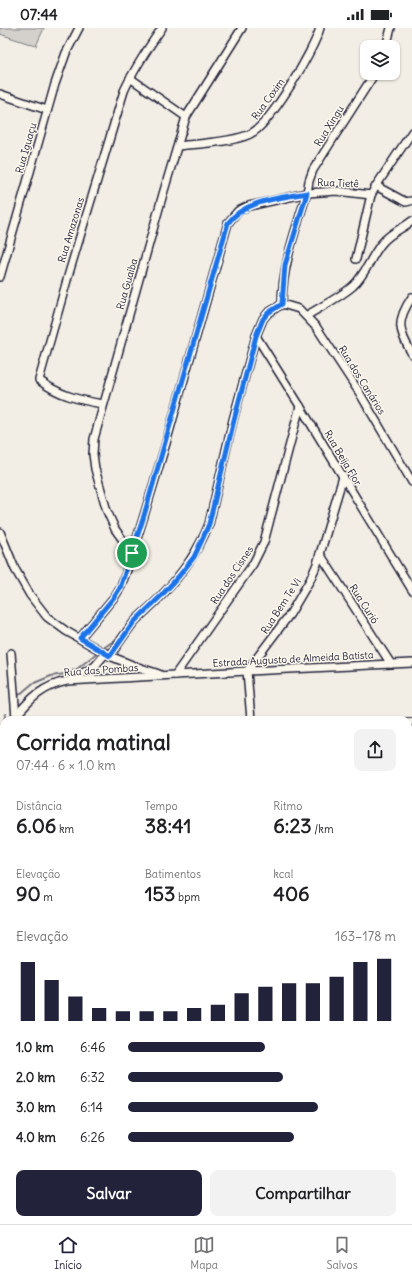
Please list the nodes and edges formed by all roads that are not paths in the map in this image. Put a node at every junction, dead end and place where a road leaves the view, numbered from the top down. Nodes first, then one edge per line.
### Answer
1 (79, 28) edge
2 (162, 28) edge
3 (242, 28) edge
4 (320, 28) edge
5 (391, 28) edge
6 (388, 40) edge
7 (130, 78) junction
8 (371, 80) edge
9 (0, 94) edge
10 (47, 110) junction
11 (186, 117) junction
12 (412, 132) edge
13 (178, 146) junction
14 (376, 186) junction
15 (307, 193) junction
16 (371, 195) junction
17 (410, 201) dead end
18 (412, 221) edge
19 (356, 259) dead end
20 (0, 277) edge
21 (412, 297) edge
22 (282, 304) junction
23 (306, 316) junction
24 (256, 336) junction
25 (412, 354) edge
26 (103, 404) junction
27 (300, 406) junction
28 (343, 477) junction
29 (412, 482) edge
30 (0, 532) edge
31 (132, 553) junction
32 (320, 554) junction
33 (412, 590) edge
34 (80, 638) junction
35 (11, 654) dead end
36 (107, 654) junction
37 (412, 663) edge
38 (391, 664) junction
39 (247, 671) junction
40 (175, 675) junction
41 (163, 676) junction
42 (67, 681) junction
43 (16, 716) edge
44 (18, 716) edge
45 (251, 716) edge

1 - 10 street, Rua Iguaçu
2 - 7 street, Rua Amazonas
3 - 11 street, Rua Guaíba
4 - 13 street, Rua Coxim
5 - 6 street
7 - 11 street
7 - 26 street, Rua Amazonas
8 - 15 street, Rua Xingu
9 - 10 street
10 - 20 street, Rua Iguaçu
11 - 13 street, Rua Guaíba
12 - 14 street
13 - 26 street, Rua Guaíba
14 - 16 street
14 - 17 street
15 - 16 street, Rua Tietê
15 - 22 street, Rua Xingu
15 - 31 street, Rua Tietê
16 - 19 street
18 - 23 street
21 - 25 street
22 - 23 street, Rua dos Canários
22 - 24 street
23 - 29 street, Rua dos Canários
24 - 27 street, Rua Beija Flor
24 - 36 street
26 - 31 street, Rua Guaíba
27 - 28 street, Rua Beija Flor
27 - 40 street, Rua dos Cisnes
28 - 32 street, Rua Bem Te Vi
28 - 33 street, Rua Beija Flor
30 - 34 street
31 - 34 street, Rua Tietê
32 - 38 street, Rua Curió
32 - 39 street, Rua Bem Te Vi
34 - 36 street
35 - 43 street, Rua das Pombas
36 - 41 street
36 - 42 street
37 - 38 street, Estrada Augusto de Almeida Batista
38 - 39 street, Estrada Augusto de Almeida Batista
39 - 40 street, Estrada Augusto de Almeida Batista
39 - 45 street
40 - 41 street, Rua das Pombas
41 - 42 street, Rua das Pombas
42 - 44 street, Rua das Pombas

